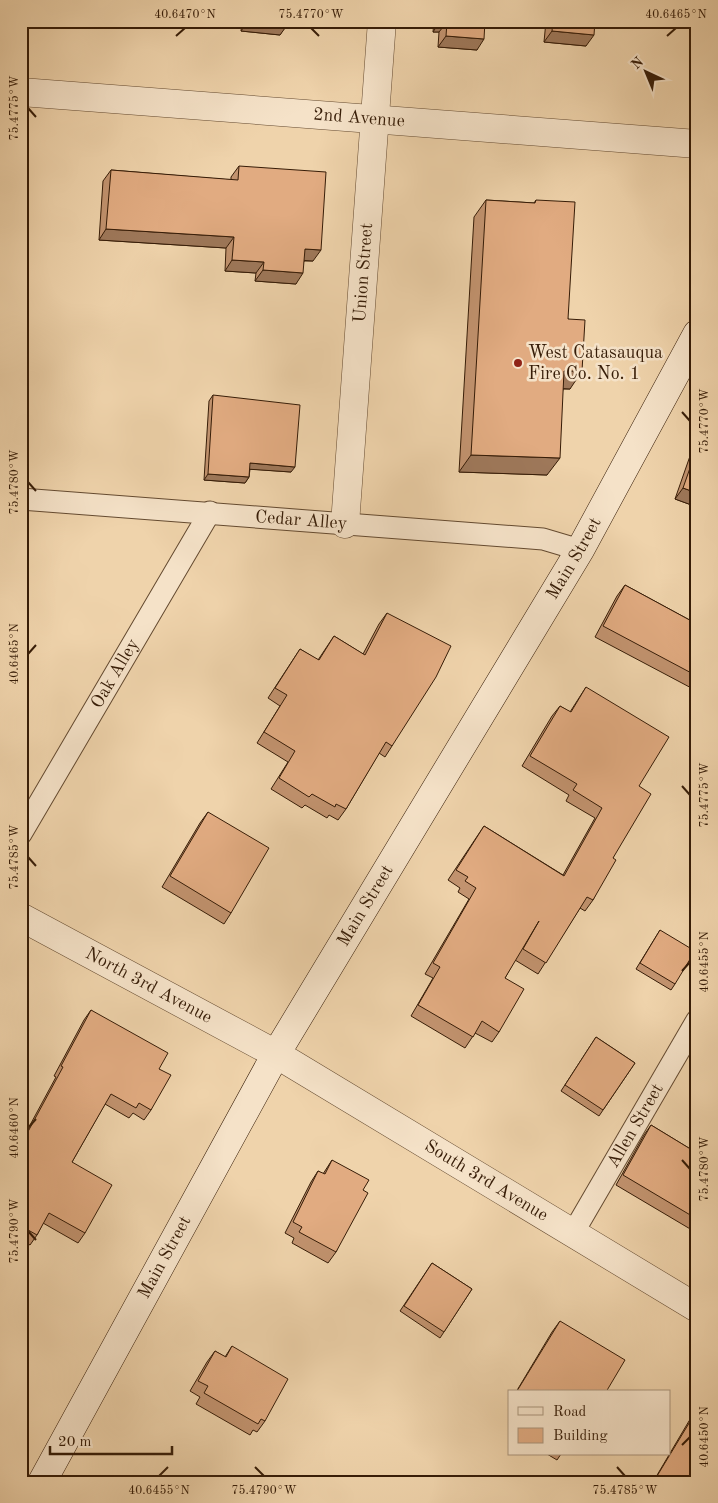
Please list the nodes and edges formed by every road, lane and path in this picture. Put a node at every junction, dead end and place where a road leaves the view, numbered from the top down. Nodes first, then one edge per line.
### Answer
1 (382, 21) edge
2 (21, 92) edge
3 (375, 119) junction
4 (697, 144) edge
5 (697, 334) edge
6 (21, 498) edge
7 (210, 512) junction
8 (344, 524) junction
9 (580, 550) junction
10 (21, 834) edge
11 (21, 917) edge
12 (697, 1020) edge
13 (276, 1054) junction
14 (573, 1232) junction
15 (697, 1308) edge
16 (42, 1482) edge

1 - 3 street, Union Street
2 - 3 street, 2nd Avenue
3 - 4 street, 2nd Avenue
3 - 8 street, Union Street
5 - 9 street, Main Street
6 - 7 lane, Cedar Alley
7 - 8 lane, Cedar Alley
7 - 10 lane, Oak Alley
8 - 9 lane, Cedar Alley
9 - 13 street, Main Street
11 - 13 street, North 3rd Avenue
12 - 14 lane, Allen Street
13 - 14 street, South 3rd Avenue
13 - 16 street, Main Street
14 - 15 street, South 3rd Avenue

